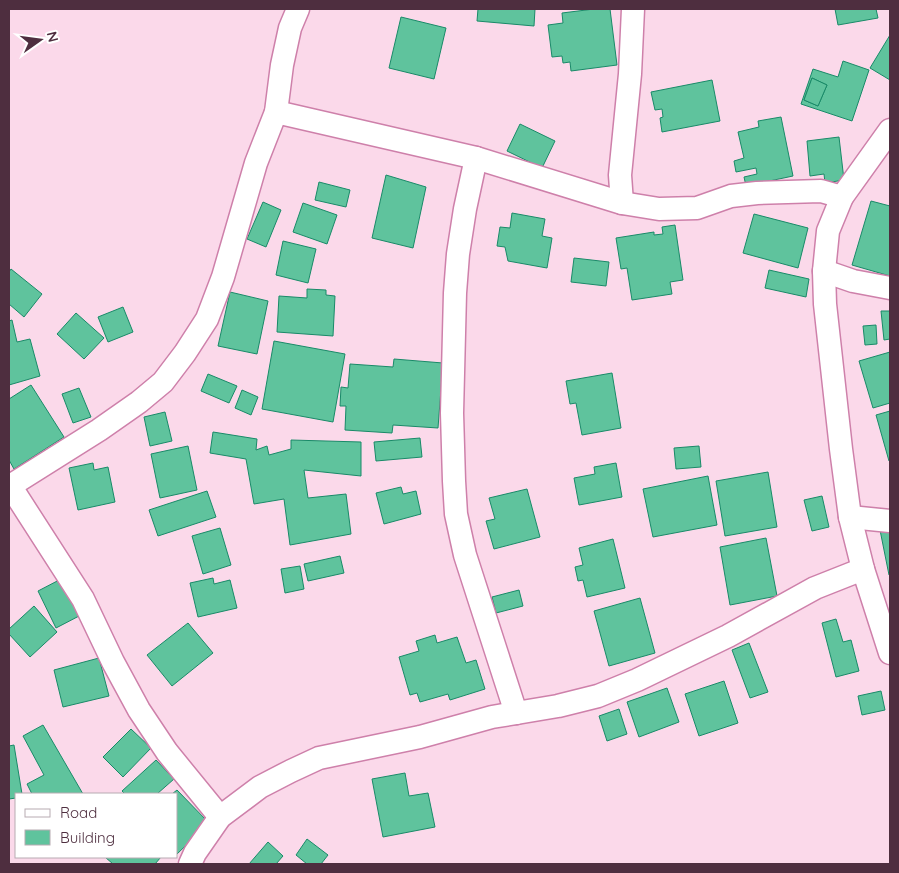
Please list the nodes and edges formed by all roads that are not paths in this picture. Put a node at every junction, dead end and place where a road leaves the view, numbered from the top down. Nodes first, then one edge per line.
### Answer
1 (298, 9) edge
2 (633, 9) edge
3 (276, 112) junction
4 (890, 130) edge
5 (476, 158) junction
6 (842, 198) junction
7 (622, 203) junction
8 (824, 271) junction
9 (890, 288) edge
10 (9, 485) edge
11 (850, 517) junction
12 (890, 521) edge
13 (863, 569) junction
14 (890, 653) edge
15 (516, 713) junction
16 (220, 817) junction
17 (190, 864) edge

1 - 3 street
2 - 7 street
3 - 5 street
3 - 10 street
4 - 6 street
5 - 7 street
5 - 15 street
6 - 7 street
6 - 8 street
8 - 9 street
8 - 11 street
10 - 16 street
11 - 12 street
11 - 13 street
13 - 14 street
13 - 15 street
15 - 16 street
16 - 17 street

